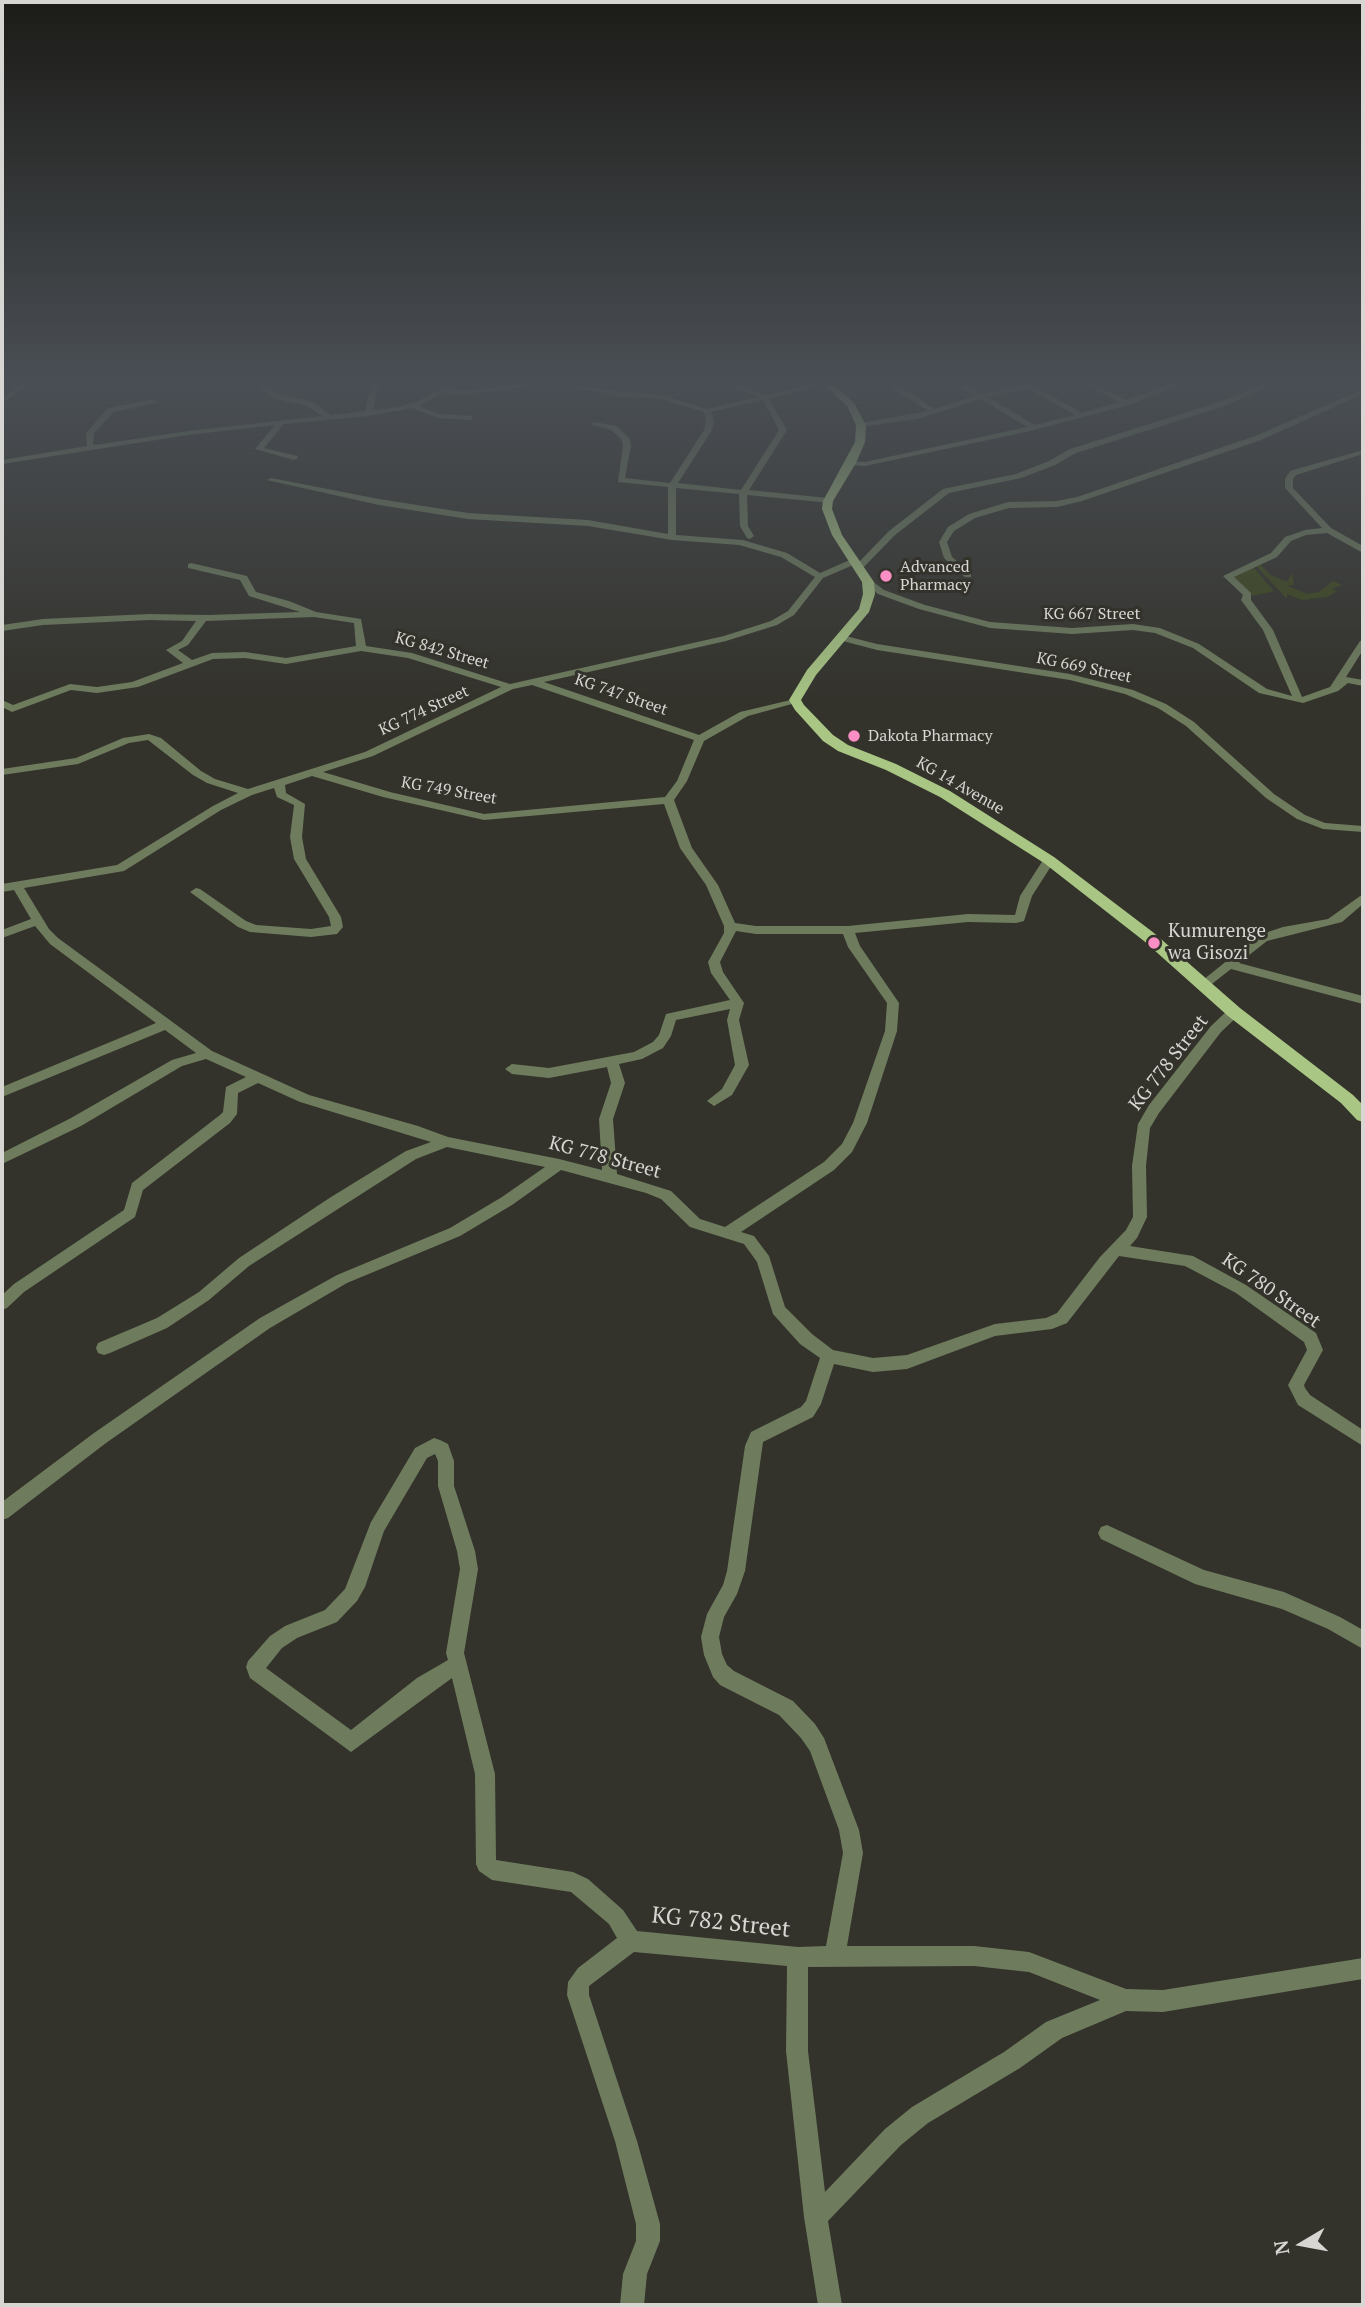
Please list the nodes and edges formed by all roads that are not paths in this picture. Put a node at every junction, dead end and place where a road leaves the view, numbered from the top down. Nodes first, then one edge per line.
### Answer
1 (333, 493) edge
2 (672, 493) edge
3 (740, 493) edge
4 (743, 493) junction
5 (833, 493) edge
6 (944, 493) edge
7 (1098, 493) edge
8 (1293, 493) edge
9 (828, 501) junction
10 (1328, 530) junction
11 (750, 536) dead end
12 (672, 537) junction
13 (1363, 550) edge
14 (857, 564) junction
15 (191, 566) dead end
16 (968, 575) dead end
17 (820, 576) junction
18 (868, 583) junction
19 (314, 614) junction
20 (203, 618) junction
21 (2, 628) edge
22 (842, 638) junction
23 (1363, 643) edge
24 (361, 648) junction
25 (189, 663) junction
26 (531, 682) junction
27 (1363, 683) edge
28 (510, 687) junction
29 (1334, 689) junction
30 (794, 700) junction
31 (1299, 701) junction
32 (2, 703) edge
33 (700, 739) junction
34 (2, 772) edge
35 (310, 772) junction
36 (279, 782) junction
37 (248, 793) junction
38 (668, 800) junction
39 (1363, 829) edge
40 (1049, 860) junction
41 (18, 887) junction
42 (2, 888) edge
43 (197, 892) dead end
44 (1363, 898) edge
45 (38, 921) junction
46 (730, 926) junction
47 (848, 930) junction
48 (2, 934) edge
49 (1230, 965) junction
50 (1204, 984) junction
51 (1363, 1000) edge
52 (738, 1003) junction
53 (1234, 1012) junction
54 (164, 1025) junction
55 (206, 1054) junction
56 (612, 1062) junction
57 (512, 1069) dead end
58 (258, 1077) junction
59 (2, 1091) edge
60 (714, 1101) dead end
61 (1363, 1116) edge
62 (446, 1142) junction
63 (2, 1159) edge
64 (559, 1164) junction
65 (610, 1178) junction
66 (727, 1233) junction
67 (1118, 1250) junction
68 (2, 1304) edge
69 (104, 1348) dead end
70 (829, 1356) junction
71 (1363, 1439) edge
72 (2, 1512) edge
73 (1107, 1533) dead end
74 (1363, 1640) edge
75 (456, 1665) junction
76 (631, 1941) junction
77 (798, 1957) junction
78 (835, 1957) junction
79 (1363, 1968) edge
80 (1126, 2000) junction
81 (816, 2217) junction
82 (632, 2305) edge
83 (830, 2305) edge

1 - 12 street
2 - 12 street
3 - 4 street
4 - 9 street
4 - 11 street
5 - 9 main road
6 - 14 street
7 - 16 street
8 - 10 street
9 - 14 main road
10 - 13 street
10 - 31 street
12 - 17 street
14 - 17 street, KG 774 Street
14 - 18 main road
15 - 19 street
17 - 26 street, KG 774 Street
18 - 22 main road
18 - 31 street, KG 667 Street
19 - 20 street
19 - 24 street
20 - 21 street
20 - 25 street
22 - 30 main road
22 - 39 street, KG 669 Street
23 - 29 street
24 - 25 street, KG 842 Street
24 - 28 street, KG 842 Street
25 - 32 street, KG 842 Street
26 - 28 street, KG 774 Street
26 - 33 street, KG 747 Street
27 - 29 street
28 - 35 street, KG 774 Street
29 - 31 street
30 - 33 street
30 - 40 main road, KG 14 Avenue
33 - 38 street
34 - 37 street
35 - 36 street, KG 774 Street
35 - 38 street, KG 749 Street
36 - 37 street, KG 774 Street
36 - 43 street
37 - 41 street, KG 774 Street
38 - 46 street
40 - 47 street
40 - 50 main road, KG 14 Avenue
41 - 42 street, KG 774 Street
41 - 45 street, KG 778 Street
44 - 49 street
45 - 48 street
45 - 54 street, KG 778 Street
46 - 47 street
46 - 52 street
47 - 66 street
49 - 50 street
49 - 51 street
50 - 53 main road, KG 14 Avenue
52 - 56 street
52 - 60 street
53 - 61 main road, KG 14 Avenue
53 - 67 street, KG 778 Street
54 - 55 street, KG 778 Street
54 - 59 street
55 - 58 street, KG 778 Street
55 - 63 street
56 - 57 street
56 - 65 street
58 - 62 street, KG 778 Street
58 - 68 street
62 - 64 street, KG 778 Street
62 - 69 street
64 - 65 street, KG 778 Street
64 - 72 street
65 - 66 street, KG 778 Street
66 - 70 street, KG 778 Street
67 - 70 street, KG 778 Street
67 - 71 street, KG 780 Street
70 - 78 street
73 - 74 street
75 - 75 street, KG 782 Street
75 - 76 street, KG 782 Street
76 - 77 street, KG 782 Street
76 - 82 street
77 - 78 street, KG 782 Street
77 - 81 street
78 - 80 street, KG 782 Street
79 - 80 street, KG 782 Street
80 - 81 street
81 - 83 street

